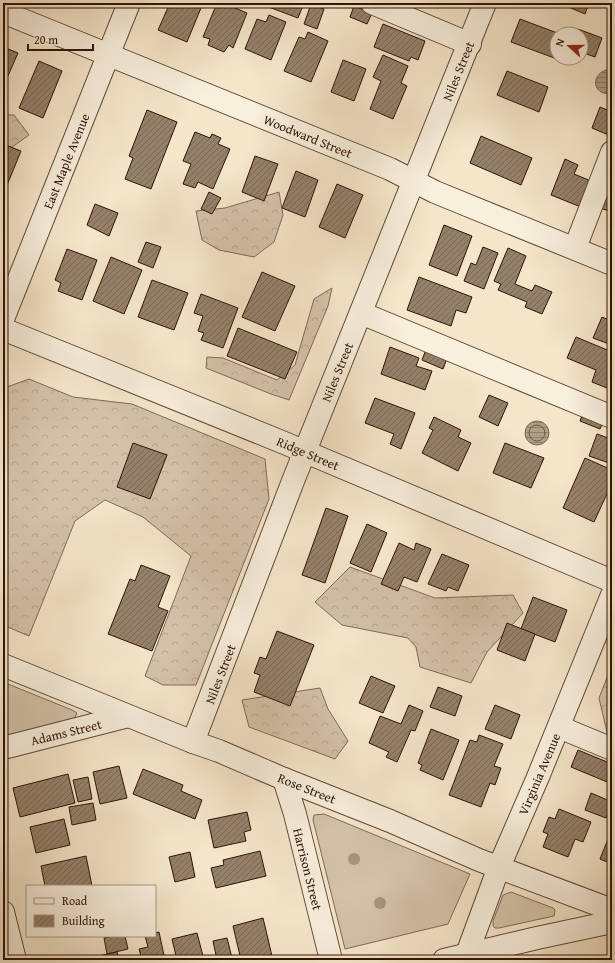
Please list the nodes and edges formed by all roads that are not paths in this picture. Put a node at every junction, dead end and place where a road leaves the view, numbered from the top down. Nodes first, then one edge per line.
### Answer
1 (129, 3) edge
2 (372, 3) edge
3 (485, 3) edge
4 (3, 12) edge
5 (470, 44) junction
6 (109, 55) junction
7 (612, 152) edge
8 (414, 180) junction
9 (575, 248) junction
10 (612, 264) edge
11 (361, 313) junction
12 (3, 319) edge
13 (3, 329) edge
14 (612, 417) edge
15 (305, 452) junction
16 (612, 581) edge
17 (612, 595) edge
18 (3, 665) edge
19 (128, 716) junction
20 (559, 726) junction
21 (193, 742) junction
22 (3, 748) edge
23 (612, 749) edge
24 (284, 779) junction
25 (499, 867) junction
26 (612, 910) edge
27 (3, 912) edge
28 (612, 922) edge
29 (467, 954) junction
30 (15, 960) edge
31 (331, 960) edge
32 (444, 960) edge

1 - 6 street, East Maple Avenue
2 - 5 street
3 - 5 street, Niles Street
4 - 6 street, Woodward Street
5 - 8 street, Niles Street
6 - 8 street, Woodward Street
6 - 12 street, East Maple Avenue
7 - 9 street
8 - 9 street, Woodward Street
8 - 11 street, Niles Street
9 - 10 street, Woodward Street
11 - 14 street
11 - 15 street, Niles Street
13 - 15 street, Ridge Street
15 - 16 street, Ridge Street
15 - 21 street, Niles Street
17 - 20 street, Virginia Avenue
18 - 19 street, Rose Street
19 - 21 street, Rose Street
19 - 22 street, Adams Street
20 - 23 street
20 - 25 street, Virginia Avenue
21 - 24 street, Rose Street
24 - 25 street, Rose Street
24 - 31 street, Harrison Street
25 - 26 street, Rose Street
25 - 29 street, Virginia Avenue
27 - 30 street
28 - 29 street
29 - 32 street

